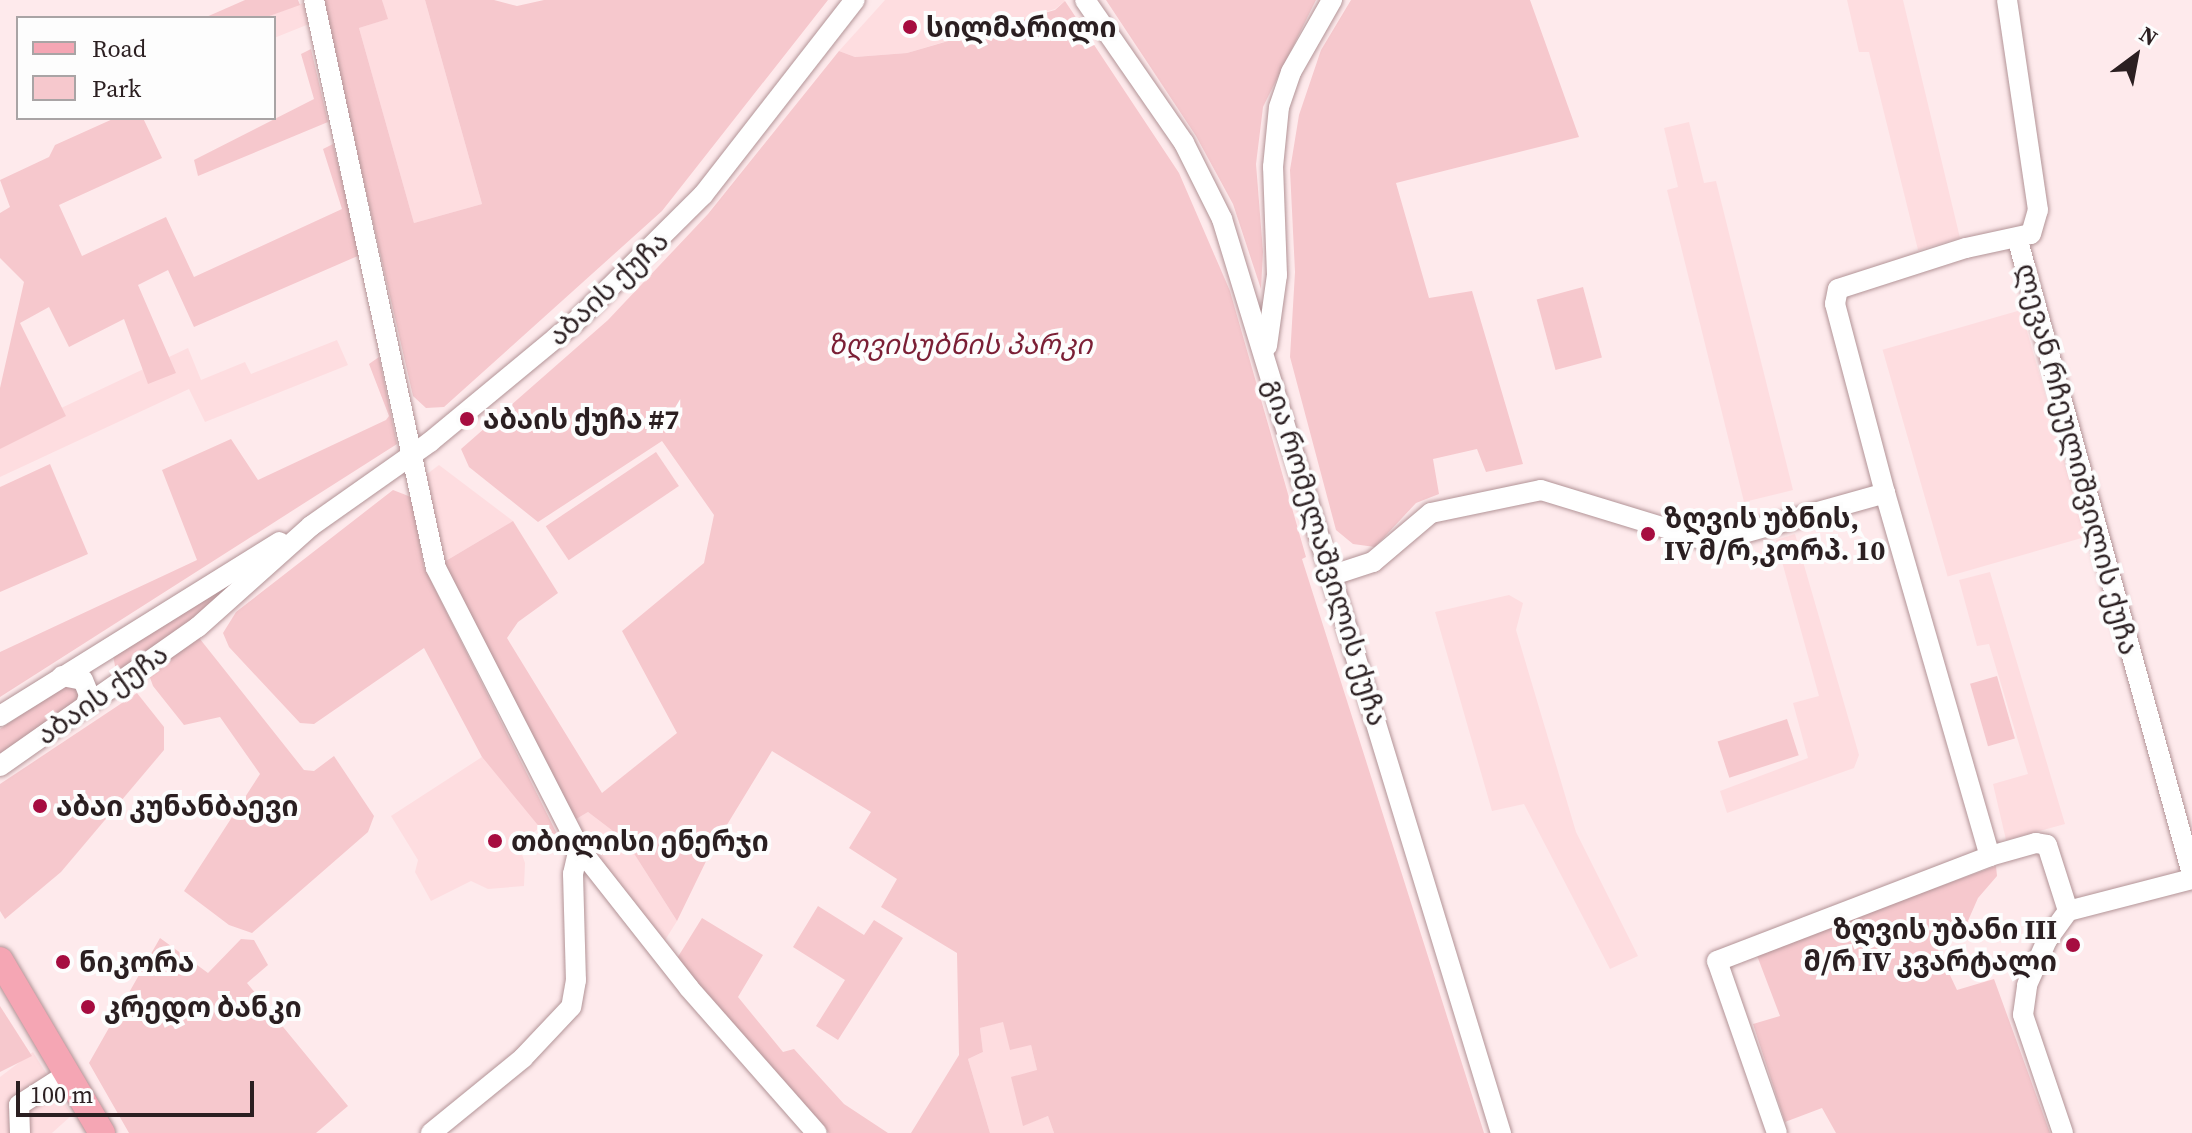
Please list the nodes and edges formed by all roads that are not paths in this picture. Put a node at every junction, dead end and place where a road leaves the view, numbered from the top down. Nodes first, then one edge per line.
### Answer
1 (314, 0) edge
2 (855, 0) edge
3 (1085, 0) edge
4 (1332, 0) edge
5 (2007, 0) edge
6 (2018, 241) junction
7 (1266, 354) junction
8 (409, 456) junction
9 (1885, 493) junction
10 (311, 526) junction
11 (1330, 576) junction
12 (113, 643) junction
13 (132, 674) junction
14 (62, 676) junction
15 (85, 707) junction
16 (0, 716) edge
17 (0, 766) edge
18 (579, 848) junction
19 (1990, 856) junction
20 (2192, 876) edge
21 (2068, 911) junction
22 (0, 960) edge
23 (69, 1073) junction
24 (20, 1133) edge
25 (102, 1133) edge
26 (431, 1133) edge
27 (817, 1133) edge
28 (1501, 1133) edge
29 (1777, 1133) edge
30 (2063, 1133) edge

1 - 8 street
2 - 8 street, აბაის ქუჩა
3 - 7 street, გია რომელაშვილის ქუჩა
4 - 7 street
5 - 6 street, ლევან რჩეულიშვილის ქუჩა
6 - 9 street
6 - 20 street, ლევან რჩეულიშვილის ქუჩა
7 - 11 street, გია რომელაშვილის ქუჩა
8 - 10 street, აბაის ქუჩა
8 - 18 street
9 - 11 street
9 - 19 street
10 - 12 street, აბაის ქუჩა
10 - 13 street, აბაის ქუჩა
11 - 28 street, გია რომელაშვილის ქუჩა
12 - 13 street
12 - 14 street, აბაის ქუჩა
13 - 15 street, აბაის ქუჩა
14 - 15 street
14 - 16 street, აბაის ქუჩა
15 - 17 street, აბაის ქუჩა
18 - 26 street
18 - 27 street
19 - 21 street
19 - 29 street
20 - 21 street
21 - 30 street
22 - 23 main road
23 - 24 street
23 - 25 main road

